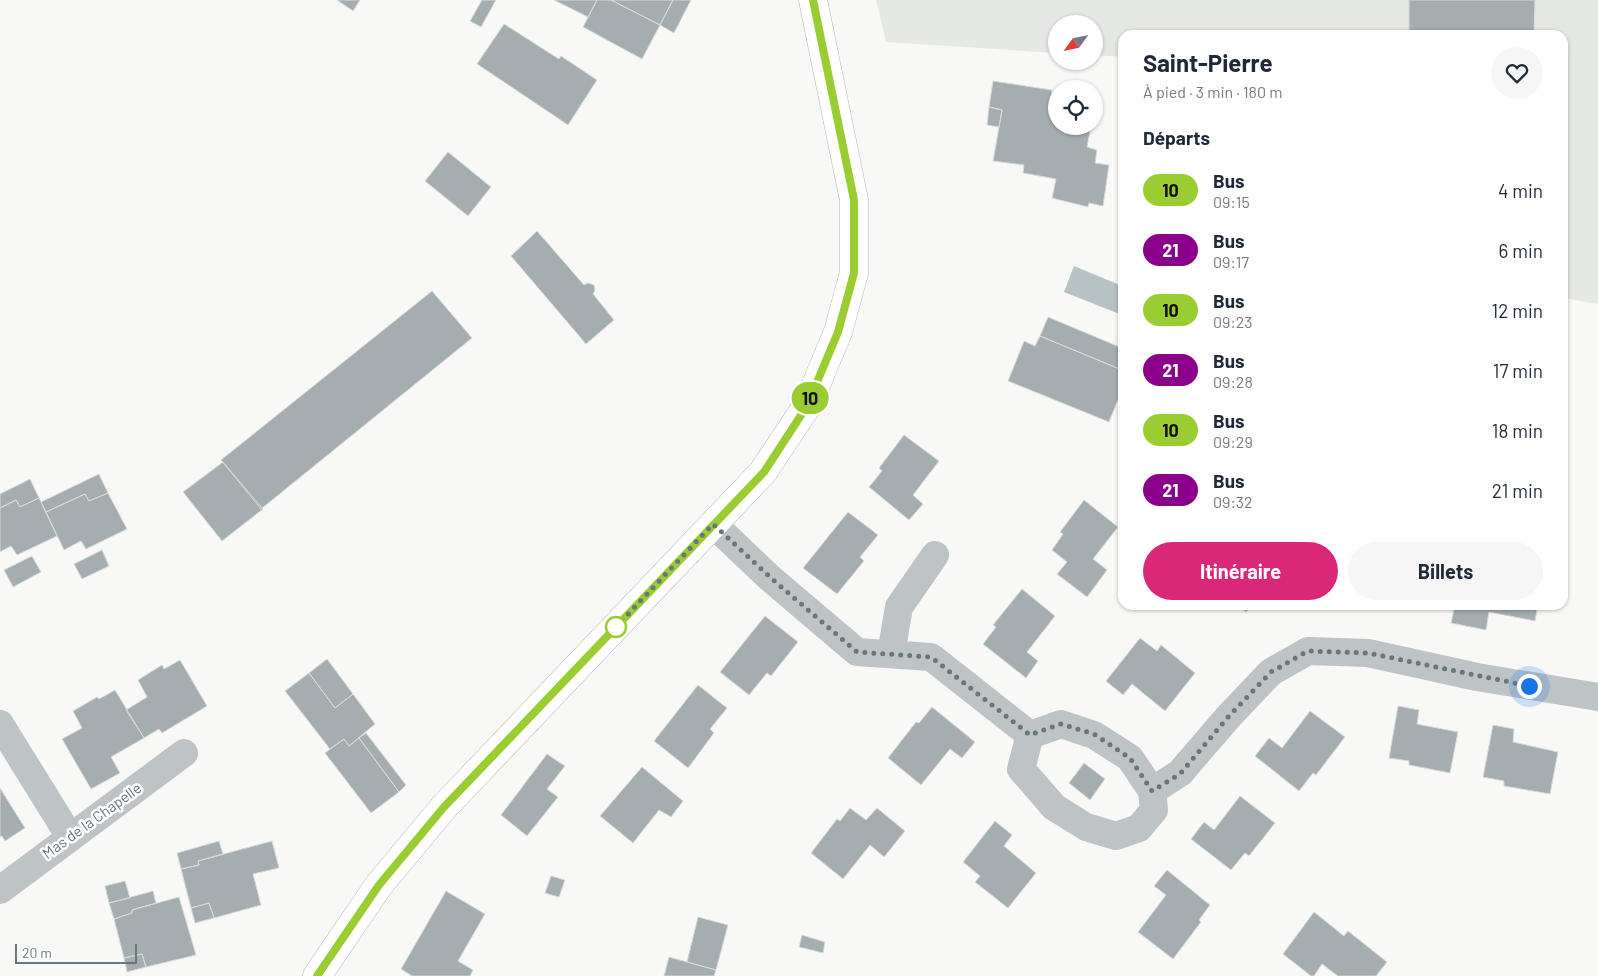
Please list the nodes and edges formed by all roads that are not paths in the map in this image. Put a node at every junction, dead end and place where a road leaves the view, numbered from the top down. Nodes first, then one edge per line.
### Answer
1 (813, 0) edge
2 (713, 524) junction
3 (935, 555) dead end
4 (891, 654) junction
5 (1598, 697) edge
6 (0, 724) edge
7 (1030, 735) junction
8 (184, 753) dead end
9 (1152, 791) junction
10 (70, 837) junction
11 (0, 890) edge
12 (317, 976) edge

1 - 2 main road
2 - 4 street
2 - 12 main road
3 - 4 street
4 - 7 street
5 - 9 street
6 - 10 street
7 - 9 street
7 - 9 street
8 - 10 street, Mas de la Chapelle
10 - 11 street, Mas de la Chapelle

